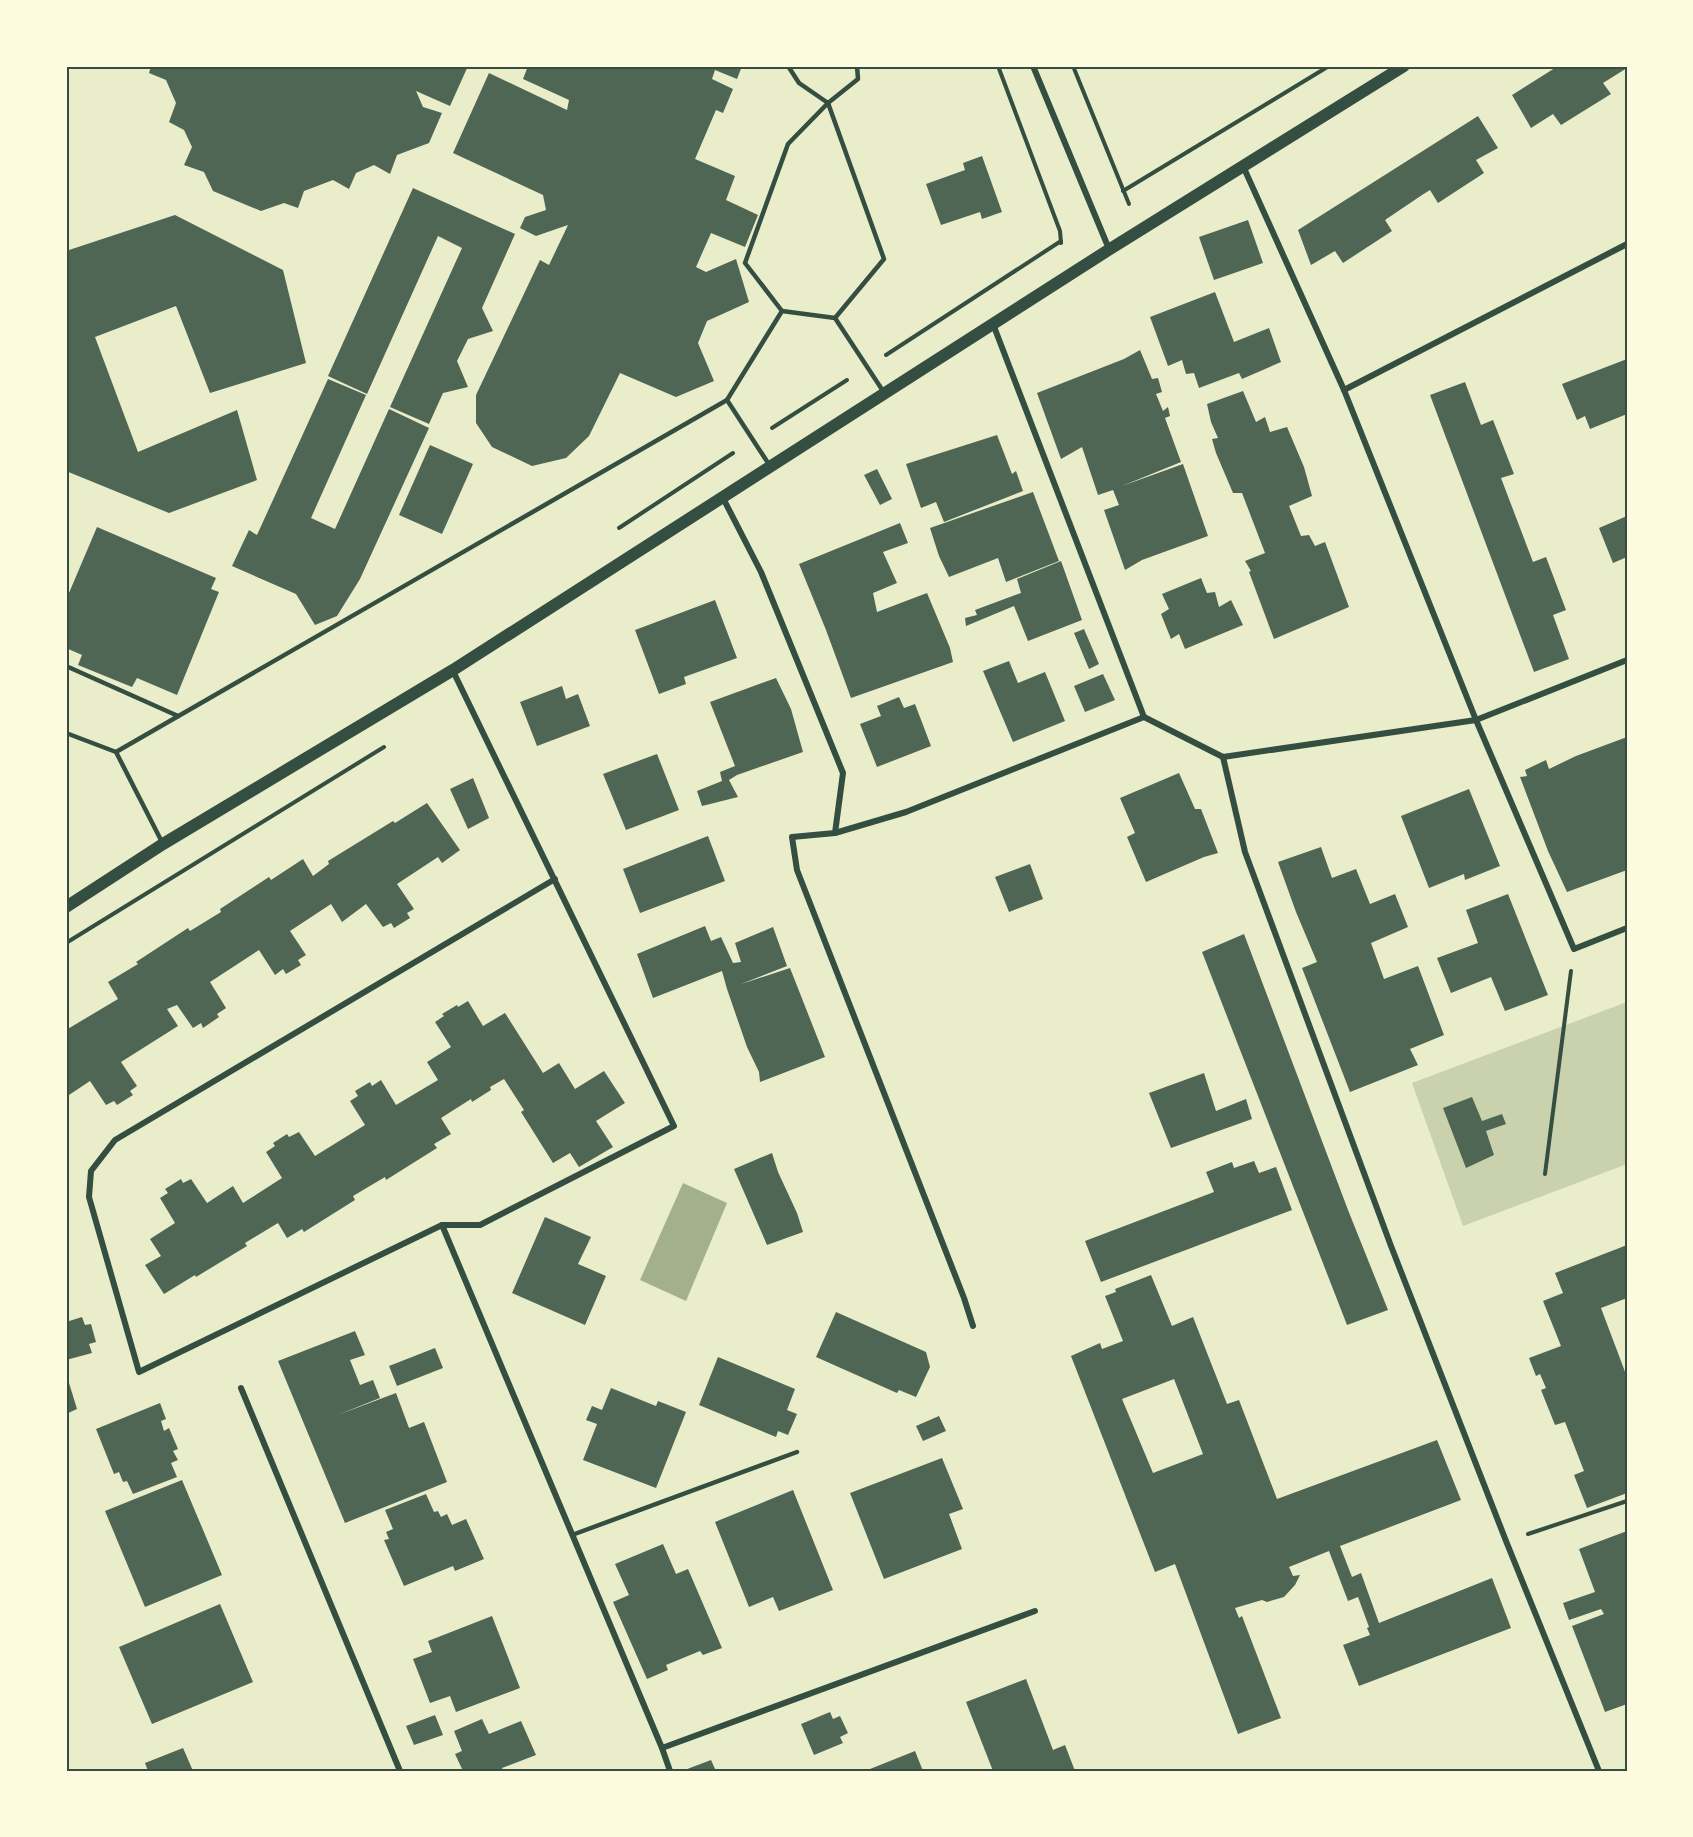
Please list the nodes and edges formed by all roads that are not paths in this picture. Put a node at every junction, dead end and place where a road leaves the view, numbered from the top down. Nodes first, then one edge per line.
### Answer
1 (788, 66) edge
2 (857, 66) edge
3 (1033, 66) edge
4 (1404, 66) edge
5 (828, 103) junction
6 (1243, 166) junction
7 (1627, 244) edge
8 (1110, 249) junction
9 (782, 311) junction
10 (835, 318) junction
11 (993, 324) junction
12 (1344, 390) junction
13 (885, 394) junction
14 (727, 400) junction
15 (771, 467) junction
16 (723, 498) junction
17 (1627, 660) edge
18 (66, 666) edge
19 (453, 670) junction
20 (178, 716) junction
21 (1144, 717) junction
22 (1476, 720) junction
23 (66, 733) edge
24 (116, 752) junction
25 (1223, 757) junction
26 (835, 833) junction
27 (163, 844) junction
28 (555, 879) junction
29 (66, 907) edge
30 (1627, 928) edge
31 (442, 1225) junction
32 (973, 1326) dead end
33 (241, 1388) dead end
34 (797, 1452) dead end
35 (572, 1534) junction
36 (1035, 1611) dead end
37 (662, 1748) junction
38 (400, 1771) edge
39 (670, 1771) edge
40 (1599, 1771) edge

1 - 5 lane
2 - 5 lane
3 - 8 street
4 - 6 main road
5 - 9 lane
5 - 10 lane
6 - 8 main road
6 - 12 street
7 - 12 street
8 - 11 main road
9 - 10 lane
9 - 14 lane
10 - 13 lane
11 - 13 main road
11 - 21 street
12 - 22 street
13 - 15 main road
14 - 15 lane
14 - 20 lane
15 - 16 main road
16 - 19 main road
16 - 26 street
17 - 22 street
18 - 20 lane
19 - 27 main road
19 - 28 street
20 - 24 lane
21 - 25 street
21 - 26 street
22 - 25 street
22 - 30 street
23 - 24 lane
24 - 27 lane
25 - 40 street
26 - 32 street
27 - 29 main road
28 - 31 street
28 - 31 street
31 - 35 street
33 - 38 street
34 - 35 lane
35 - 37 street
36 - 37 street
37 - 39 street

